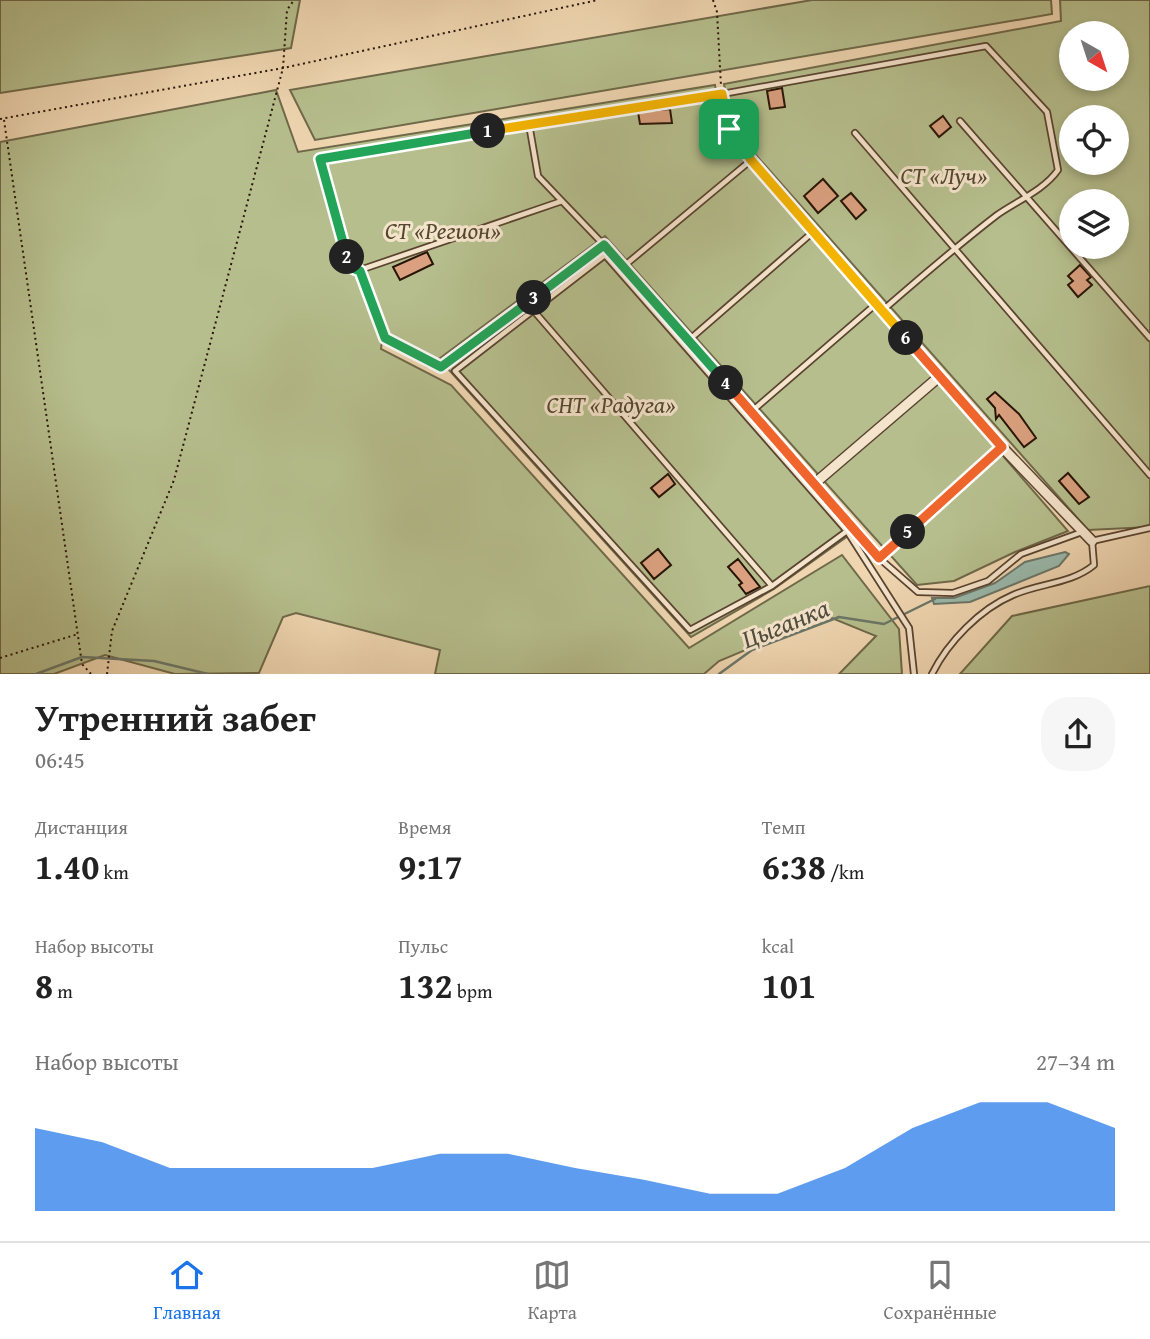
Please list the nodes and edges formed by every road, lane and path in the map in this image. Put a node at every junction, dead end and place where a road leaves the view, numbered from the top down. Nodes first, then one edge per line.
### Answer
1 (294, 0) edge
2 (598, 0) edge
3 (713, 0) edge
4 (283, 68) junction
5 (722, 94) junction
6 (0, 119) edge
7 (4, 119) junction
8 (960, 121) dead end
9 (529, 124) junction
10 (855, 133) dead end
11 (751, 160) junction
12 (1023, 196) junction
13 (562, 201) junction
14 (813, 232) junction
15 (604, 245) junction
16 (953, 249) junction
17 (624, 266) junction
18 (360, 271) junction
19 (879, 307) junction
20 (533, 310) junction
21 (1150, 338) edge
22 (689, 340) junction
23 (940, 376) junction
24 (751, 412) junction
25 (1002, 447) junction
26 (1150, 475) edge
27 (814, 484) junction
28 (1150, 528) edge
29 (847, 531) junction
30 (1084, 531) junction
31 (1092, 541) junction
32 (879, 558) junction
33 (772, 586) junction
34 (78, 634) junction
35 (0, 659) edge
36 (91, 674) edge
37 (107, 674) edge
38 (914, 674) edge
39 (932, 674) edge

1 - 4 path
2 - 4 path
3 - 5 path
4 - 7 path
4 - 37 path
5 - 9 lane
5 - 11 street
5 - 12 lane
6 - 7 path
7 - 34 path
8 - 12 lane
9 - 13 lane
9 - 18 lane
10 - 16 lane
11 - 14 street
11 - 17 lane
12 - 16 lane
12 - 21 lane
13 - 15 lane
13 - 18 lane
14 - 19 street
14 - 22 lane
15 - 17 lane
15 - 18 lane
16 - 19 lane
16 - 26 lane
17 - 22 lane
19 - 23 street
19 - 24 lane
20 - 29 lane
20 - 33 lane
20 - 33 lane
22 - 24 lane
23 - 25 street
23 - 27 street
24 - 27 lane
25 - 30 street
25 - 32 lane
27 - 32 lane
28 - 31 lane
29 - 33 lane
29 - 38 lane
30 - 31 street
30 - 32 lane
31 - 39 lane
34 - 35 path
34 - 36 path

